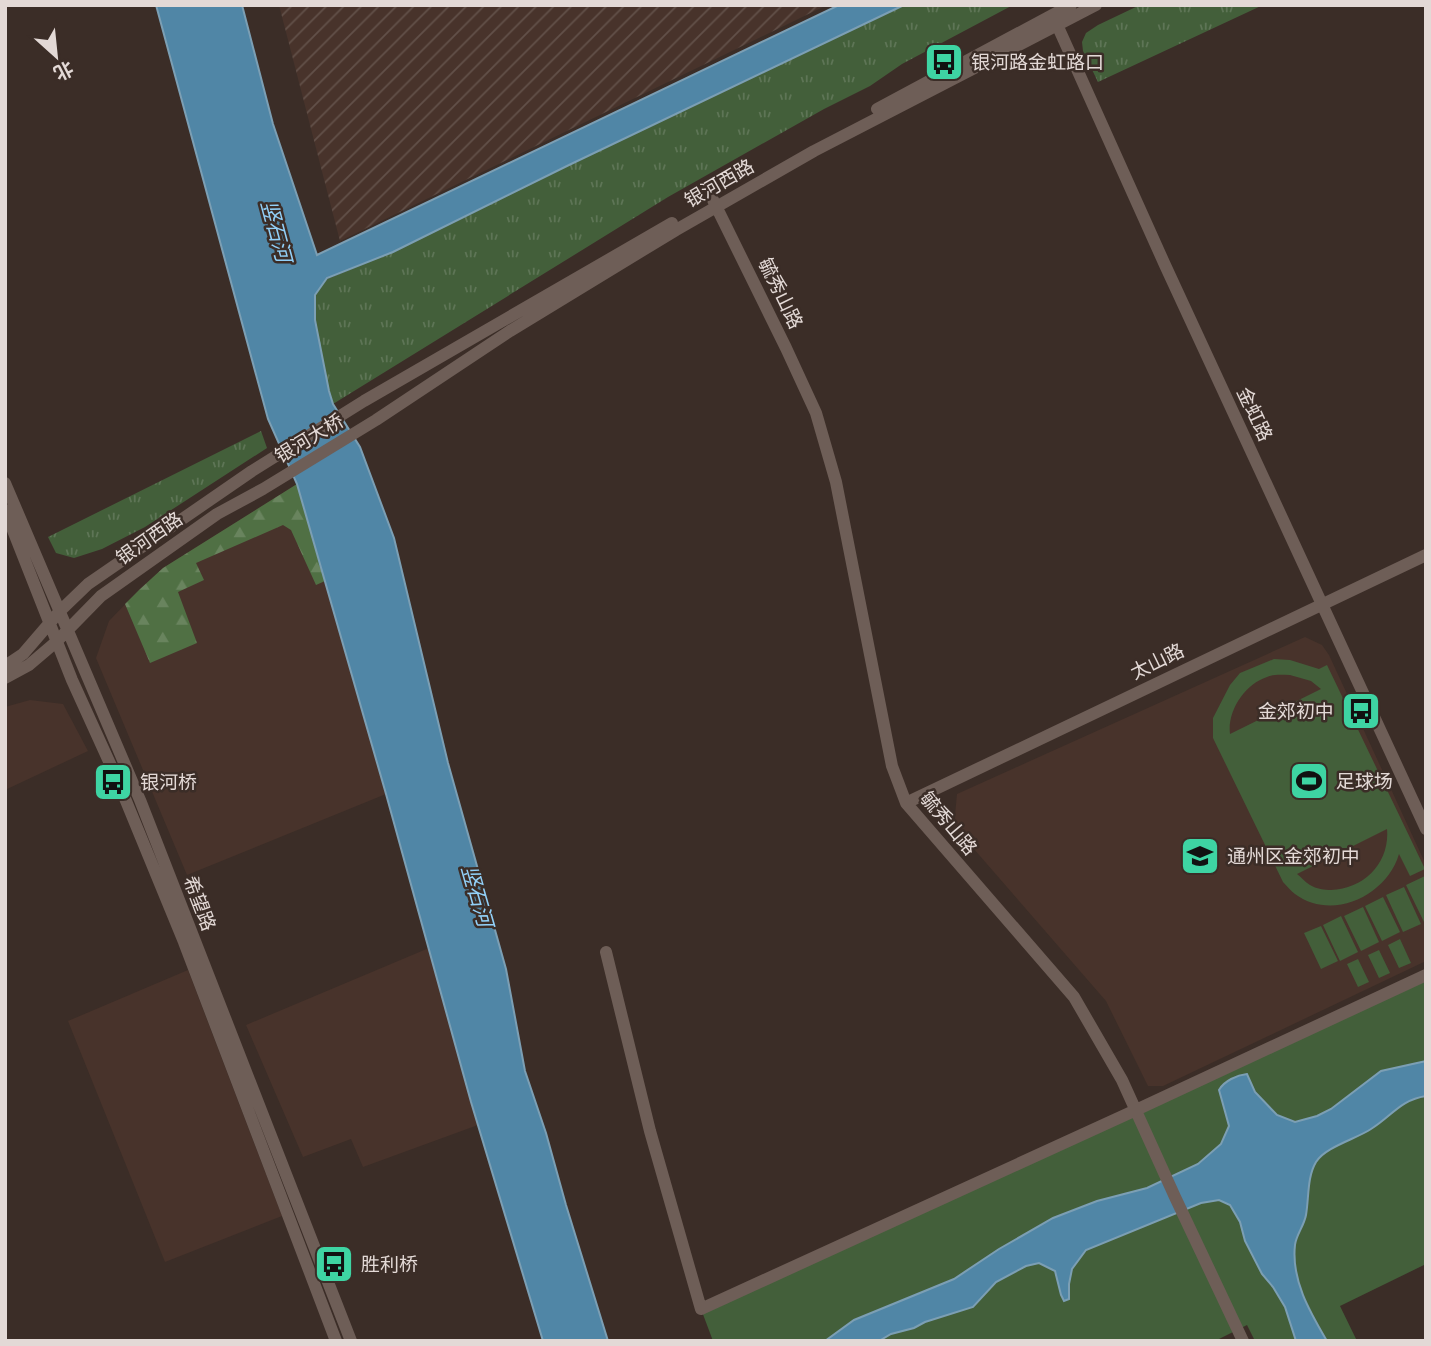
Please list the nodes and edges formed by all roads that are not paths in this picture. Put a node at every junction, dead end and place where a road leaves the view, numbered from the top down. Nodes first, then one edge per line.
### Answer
1 (1072, 5) edge
2 (1096, 5) edge
3 (1055, 20) junction
4 (715, 203) junction
5 (364, 401) joint
6 (376, 420) joint
7 (252, 471) joint
8 (5, 483) edge
9 (263, 489) joint
10 (5, 510) edge
11 (1426, 555) edge
12 (1322, 604) junction
13 (60, 611) junction
14 (49, 624) junction
15 (67, 630) junction
16 (56, 642) junction
17 (5, 666) edge
18 (5, 678) edge
19 (906, 803) junction
20 (1426, 829) edge
21 (606, 952) dead end
22 (1426, 975) edge
23 (1136, 1110) junction
24 (336, 1341) edge
25 (351, 1341) edge
26 (1243, 1341) edge

1 - 3 main road, 银河西路
2 - 3 main road, 银河西路
3 - 4 main road, 银河西路
3 - 12 main road, 金虹路
4 - 5 main road, 银河西路
4 - 6 main road, 银河西路
4 - 19 main road, 毓秀山路
5 - 7 main road, 银河大桥
6 - 9 main road, 银河大桥
7 - 13 main road, 银河西路
8 - 13 main road, 希望路
9 - 15 main road, 银河西路
10 - 14 main road, 希望路
11 - 12 main road, 太山路
12 - 19 main road, 太山路
12 - 20 main road, 金虹路
13 - 14 main road, 银河西路
13 - 15 main road, 希望路
14 - 16 main road, 希望路
14 - 17 main road, 银河西路
15 - 16 main road, 银河西路
15 - 25 main road, 希望路
16 - 18 main road, 银河西路
16 - 24 main road, 希望路
19 - 23 main road, 毓秀山路
21 - 23 main road
22 - 23 main road
23 - 26 main road, 毓秀山路

